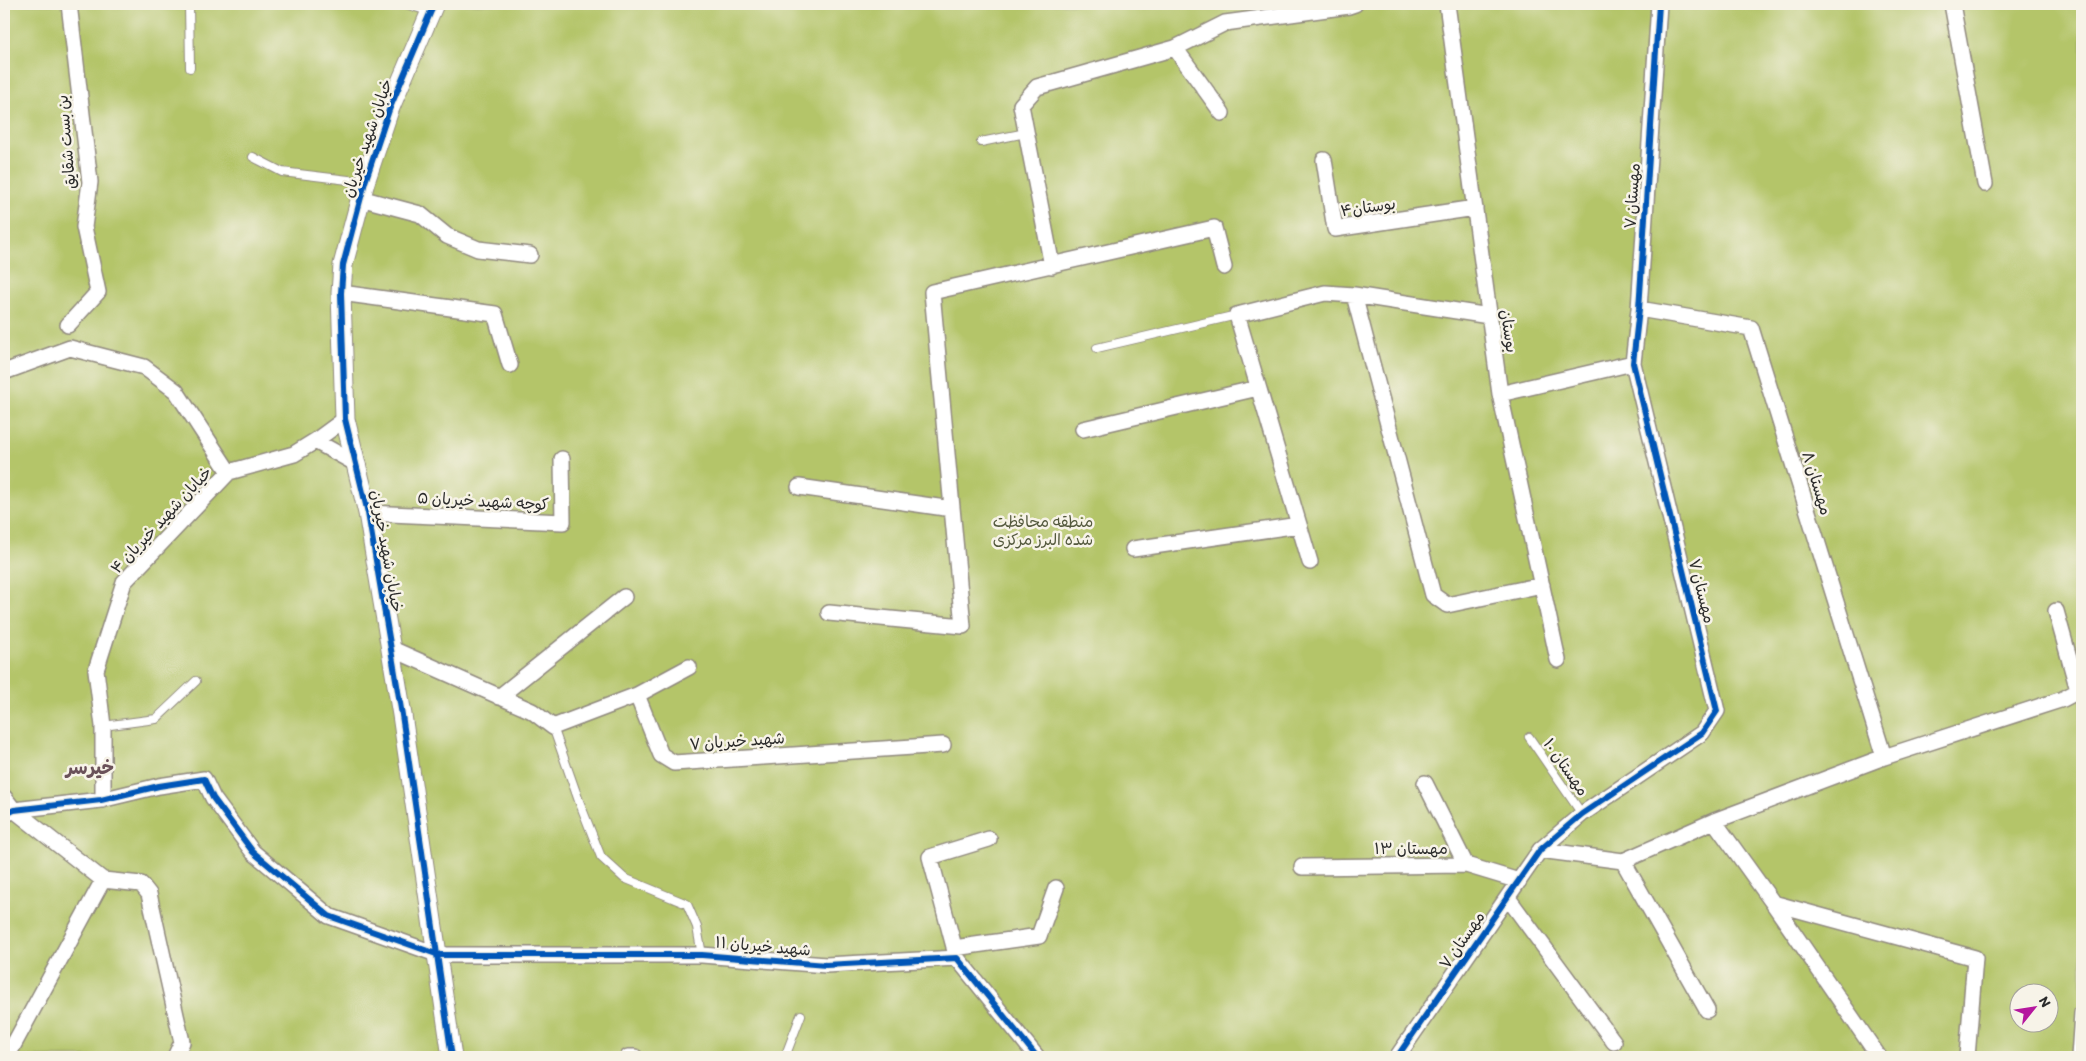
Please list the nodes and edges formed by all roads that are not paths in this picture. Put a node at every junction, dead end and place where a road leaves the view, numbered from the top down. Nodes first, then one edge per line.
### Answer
1 (69, 4) edge
2 (189, 4) edge
3 (406, 4) edge
4 (1355, 4) edge
5 (1447, 4) edge
6 (1659, 4) edge
7 (1952, 4) edge
8 (433, 8) edge
9 (1174, 48) junction
10 (190, 68) dead end
11 (1222, 113) dead end
12 (1026, 133) junction
13 (981, 142) dead end
14 (253, 157) dead end
15 (1324, 160) dead end
16 (1985, 184) dead end
17 (363, 190) junction
18 (1475, 208) junction
19 (530, 255) dead end
20 (1052, 266) junction
21 (1224, 267) dead end
22 (341, 293) junction
23 (1354, 295) junction
24 (1639, 309) junction
25 (1237, 315) junction
26 (1489, 316) junction
27 (68, 325) dead end
28 (1097, 348) dead end
29 (1633, 363) junction
30 (510, 365) dead end
31 (4, 372) edge
32 (1258, 388) junction
33 (1500, 394) junction
34 (345, 419) junction
35 (1084, 429) dead end
36 (315, 441) junction
37 (562, 459) dead end
38 (355, 463) junction
39 (229, 472) junction
40 (799, 487) dead end
41 (952, 509) junction
42 (368, 513) junction
43 (1299, 525) junction
44 (1133, 549) dead end
45 (1310, 562) dead end
46 (1542, 586) junction
47 (624, 596) dead end
48 (2056, 611) dead end
49 (829, 613) dead end
50 (390, 648) junction
51 (1558, 660) dead end
52 (689, 668) dead end
53 (196, 681) dead end
54 (2080, 689) edge
55 (637, 695) junction
56 (499, 697) junction
57 (103, 726) junction
58 (553, 727) junction
59 (1529, 737) dead end
60 (943, 745) dead end
61 (1884, 756) junction
62 (1425, 783) dead end
63 (4, 797) edge
64 (103, 800) junction
65 (9, 812) edge
66 (1582, 814) junction
67 (1714, 821) junction
68 (989, 839) dead end
69 (1540, 850) junction
70 (1623, 861) junction
71 (1466, 865) junction
72 (1302, 867) dead end
73 (103, 880) junction
74 (1519, 881) junction
75 (1056, 888) dead end
76 (1508, 898) junction
77 (1774, 903) junction
78 (956, 953) junction
79 (438, 955) junction
80 (702, 955) junction
81 (1707, 1010) dead end
82 (2082, 1014) edge
83 (801, 1015) dead end
84 (1614, 1042) dead end
85 (7, 1057) edge
86 (175, 1057) edge
87 (452, 1057) edge
88 (628, 1057) edge
89 (635, 1057) edge
90 (785, 1057) edge
91 (1037, 1057) edge
92 (1397, 1057) edge
93 (1879, 1057) edge
94 (1967, 1057) edge
95 (2079, 1057) edge

1 - 27 street, بن بست شقایق
2 - 10 lane
3 - 8 lane
4 - 9 street
5 - 18 street, بوستان
6 - 24 street, مهستان ۷
7 - 16 street
8 - 17 street, خیابان شهید خیریان
9 - 11 street
9 - 12 street
12 - 13 lane
12 - 20 street
14 - 17 lane
15 - 18 street, بوستان۴
17 - 19 street
17 - 22 street, خیابان شهید خیریان
18 - 26 street, بوستان
20 - 21 street
20 - 41 street
22 - 30 street
22 - 34 street, خیابان شهید خیریان
23 - 25 street
23 - 26 street
23 - 46 street
24 - 29 street, مهستان ۷
24 - 61 street, مهستان ۸
25 - 28 lane
25 - 32 street
26 - 33 street, بوستان
29 - 33 street
29 - 66 street, مهستان ۷
31 - 39 street
32 - 35 street
32 - 43 street
33 - 46 street, بوستان
34 - 36 street, خیابان شهید خیریان ۴
34 - 38 street, خیابان شهید خیریان
36 - 38 street
36 - 39 street, خیابان شهید خیریان ۴
37 - 42 street, کوچه شهید خیریان ۵
38 - 42 street, خیابان شهید خیریان
39 - 57 street, خیابان شهید خیریان ۴
40 - 41 street
41 - 49 street
42 - 50 street, خیابان شهید خیریان
43 - 44 street
43 - 45 street
46 - 51 street, بوستان
47 - 56 street
48 - 54 street
50 - 56 street
50 - 79 street, خیابان شهید خیریان
52 - 55 street
53 - 57 lane
54 - 61 street
55 - 58 street
55 - 60 street, شهید خیریان ۷
56 - 58 street
57 - 64 street, خیابان شهید خیریان ۴
58 - 80 lane
59 - 66 lane, مهستان ۱۰
61 - 67 street
62 - 71 street
63 - 65 street
64 - 65 street
64 - 79 street, شهید خیریان ۱۱
65 - 73 street
66 - 69 street, مهستان ۷
67 - 70 street
67 - 77 street
68 - 78 street
69 - 70 street
69 - 74 street, مهستان ۷
70 - 81 street
71 - 72 street, مهستان ۱۳
71 - 74 street, مهستان ۱۳
73 - 85 street
73 - 86 street
74 - 76 street, مهستان ۷
75 - 78 street, شهید خیریان ۱۱
76 - 84 street
76 - 92 street, مهستان ۷
77 - 93 street
77 - 94 street
78 - 80 street, شهید خیریان ۱۱
78 - 91 street
79 - 80 street, شهید خیریان ۱۱
79 - 87 street, خیابان شهید خیریان
82 - 95 street
83 - 90 lane
88 - 89 street

